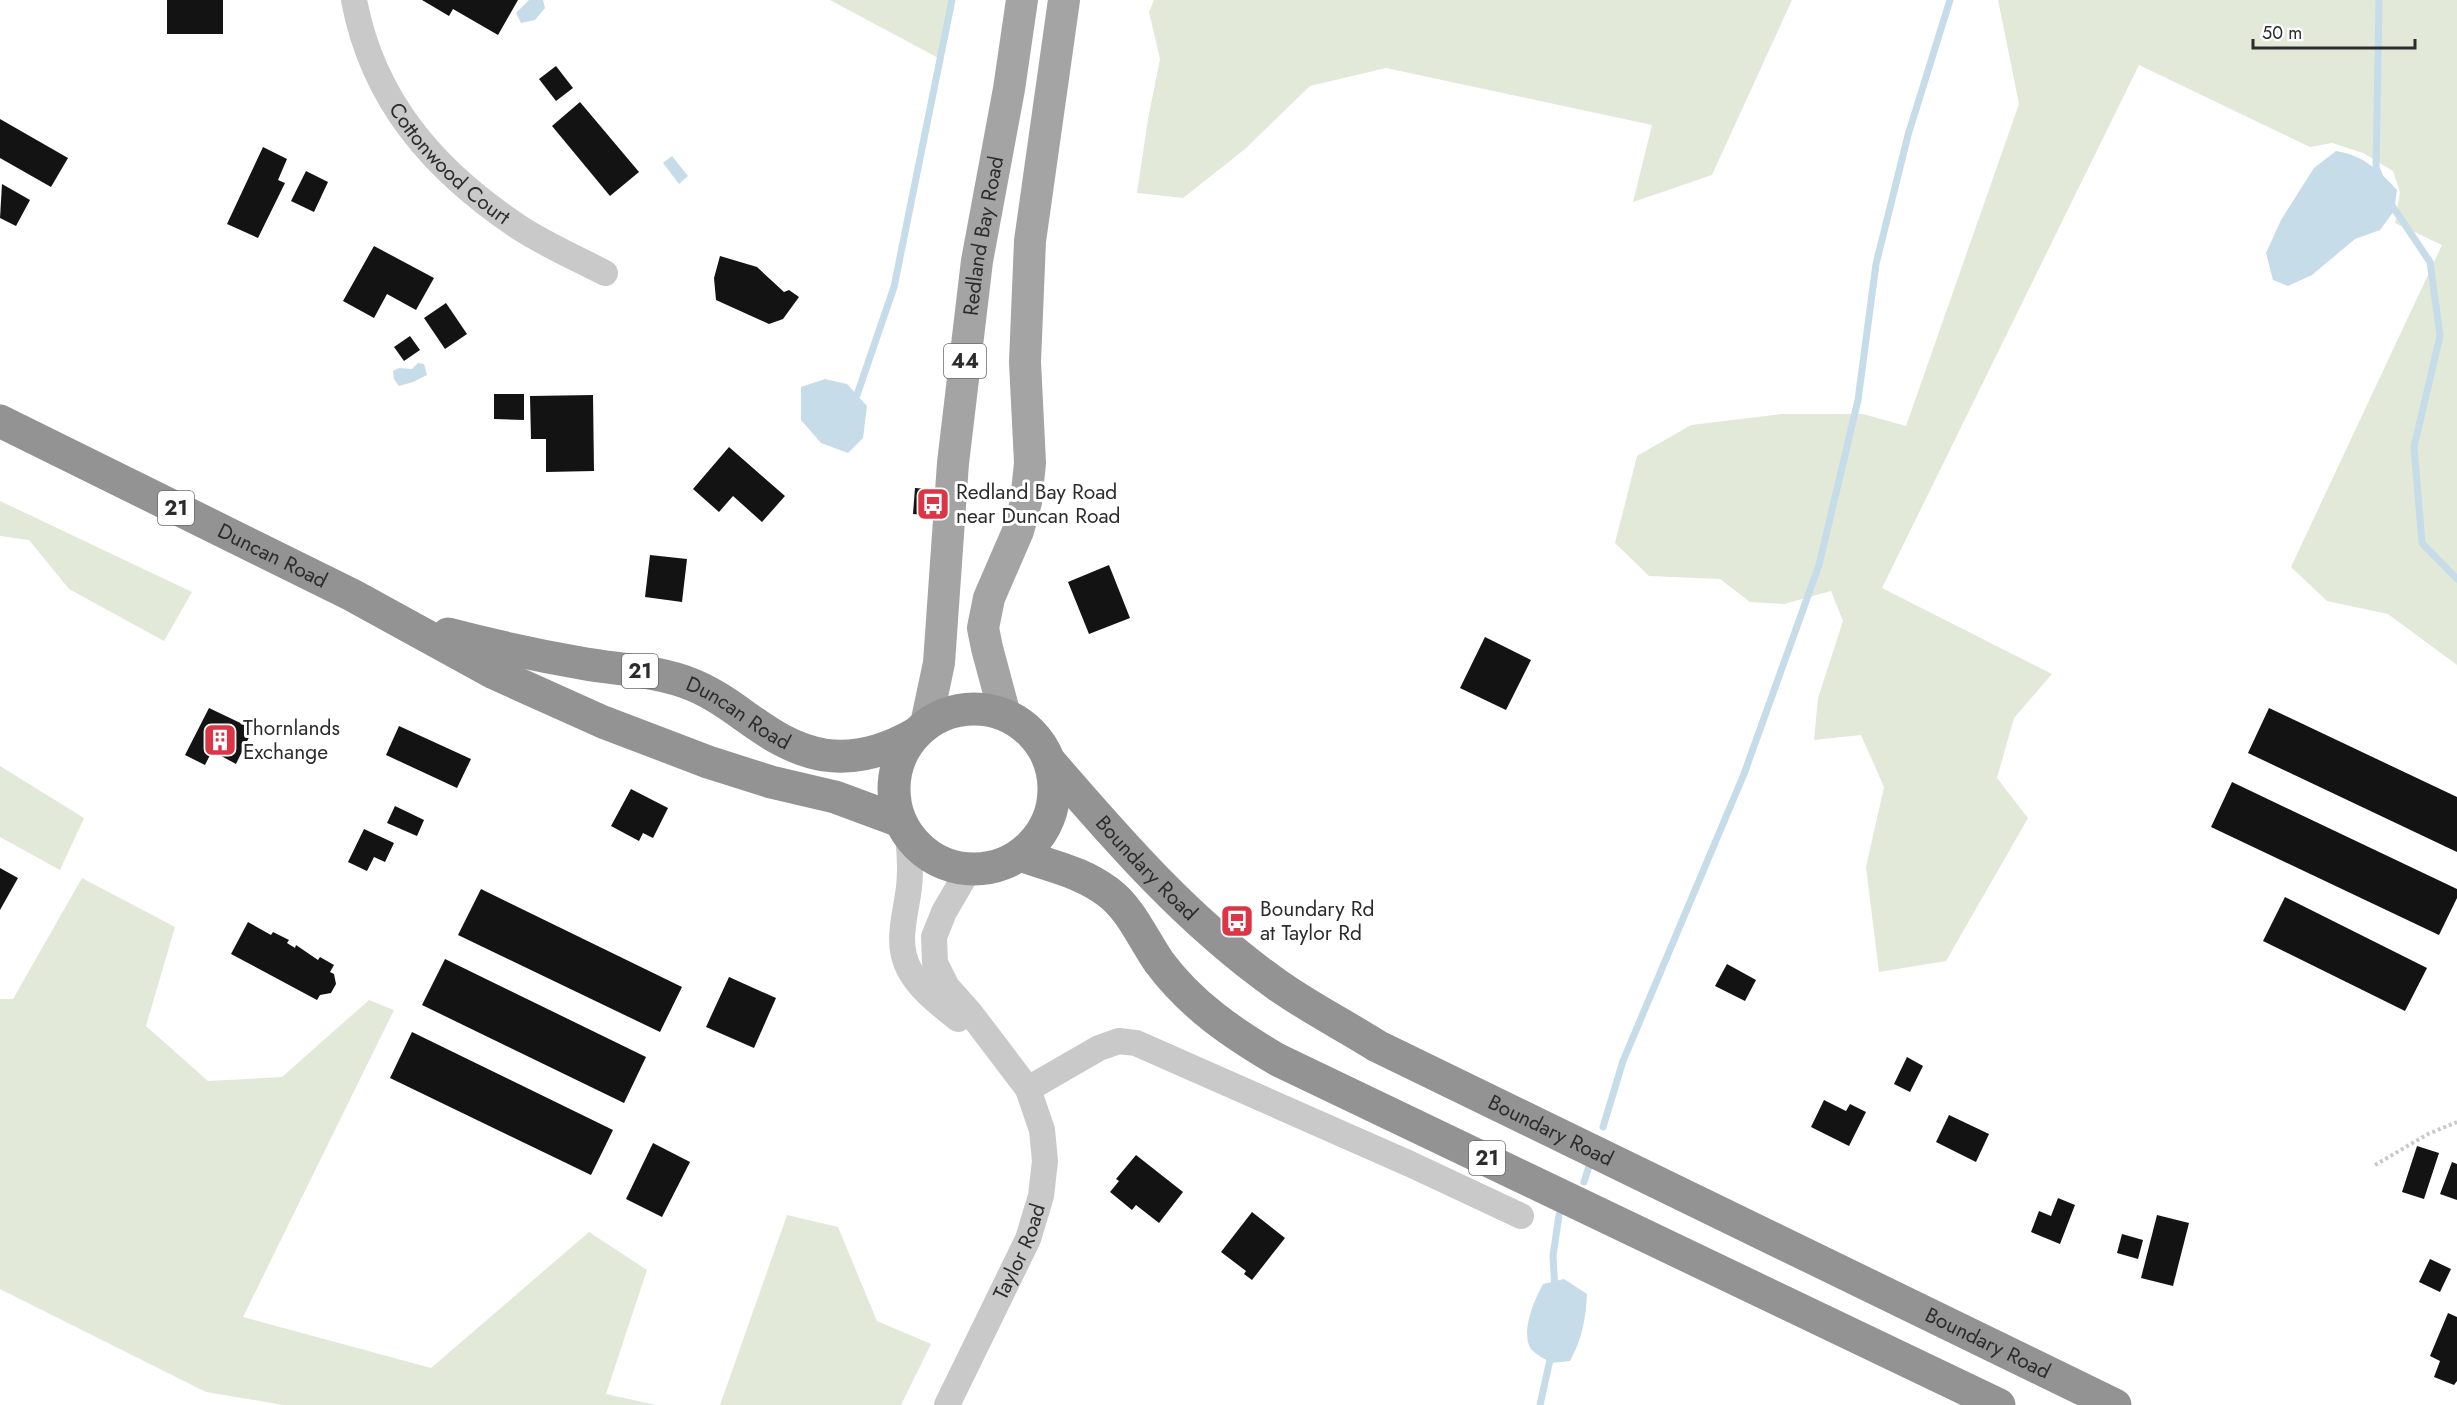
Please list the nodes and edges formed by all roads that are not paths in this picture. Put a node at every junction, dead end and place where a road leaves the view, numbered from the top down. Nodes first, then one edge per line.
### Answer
1 (354, 0) edge
2 (1022, 0) edge
3 (1064, 0) edge
4 (605, 273) dead end
5 (0, 422) edge
6 (352, 595) junction
7 (1005, 715) junction
8 (920, 729) junction
9 (1051, 763) junction
10 (904, 829) junction
11 (1021, 855) junction
12 (969, 869) junction
13 (1028, 1089) junction
14 (1521, 1216) dead end
15 (947, 1405) edge
16 (1999, 1405) edge
17 (2115, 1405) edge

1 - 4 street, Cottonwood Court
2 - 8 main road, Redland Bay Road / 44
3 - 7 main road
5 - 6 highway, Duncan Road / 21
6 - 8 highway, Duncan Road / 21
6 - 10 highway, Duncan Road / 21
7 - 8 highway, 21
7 - 9 highway, 21
8 - 10 highway
9 - 11 highway, 21
9 - 17 highway, Boundary Road / 21
10 - 12 highway, 21
10 - 13 street, Taylor Road
11 - 12 highway, 21
11 - 16 highway, Boundary Road / 21
12 - 13 street, Taylor Road
13 - 14 street
13 - 15 street, Taylor Road

